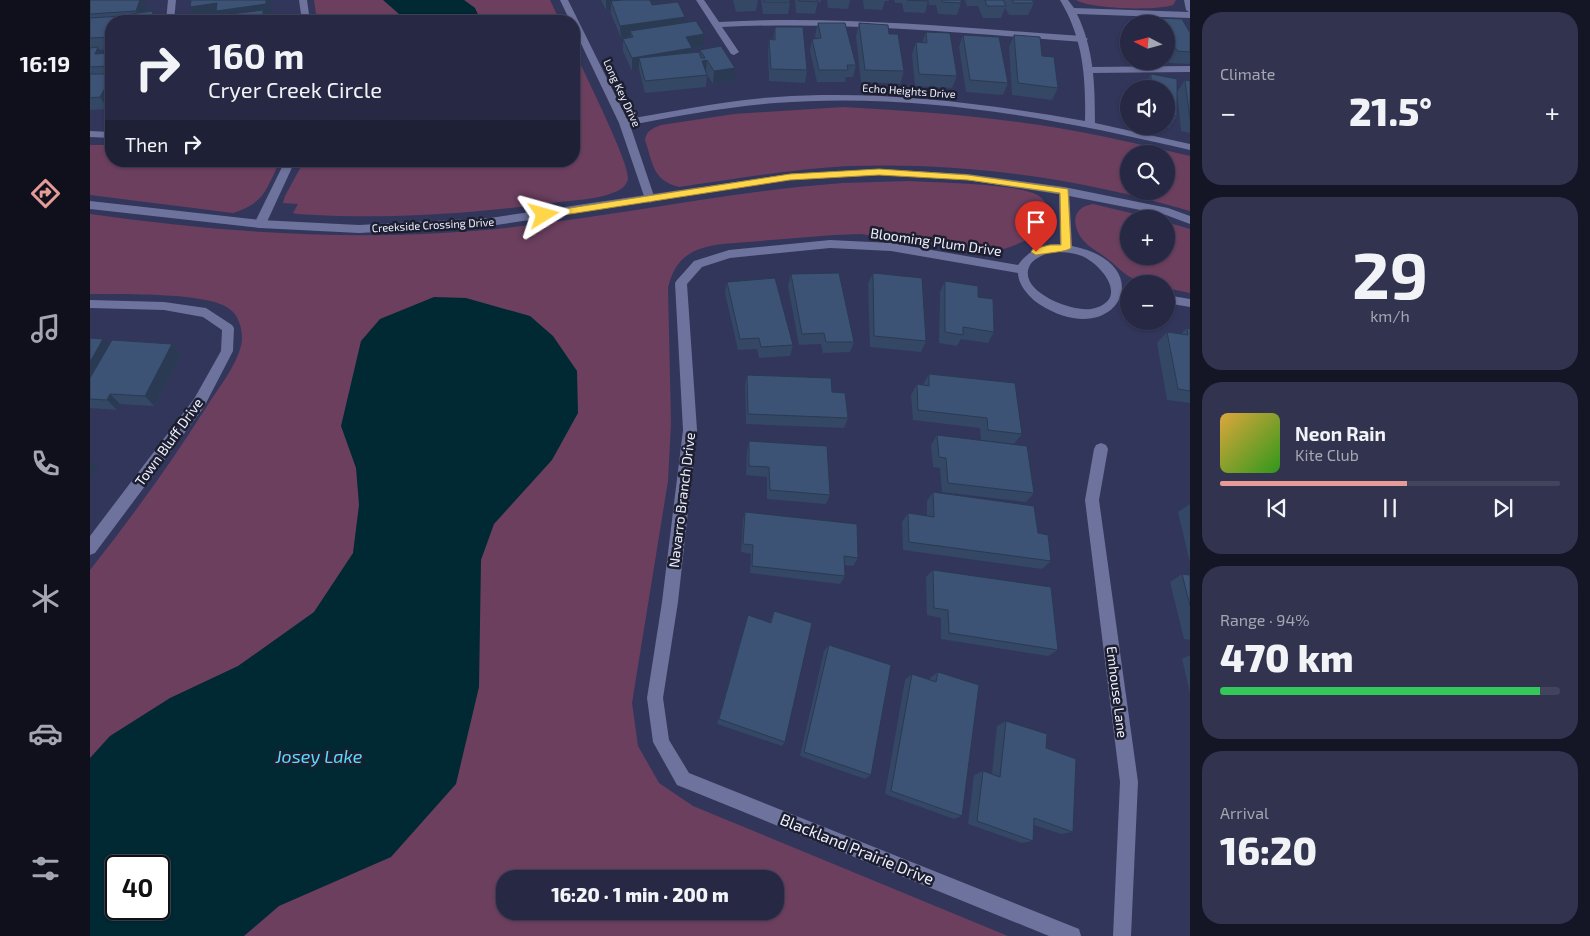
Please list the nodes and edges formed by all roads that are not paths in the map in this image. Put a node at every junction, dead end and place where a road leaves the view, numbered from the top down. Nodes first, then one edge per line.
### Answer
1 (172, 0) edge
2 (303, 0) edge
3 (564, 0) edge
4 (700, 0) edge
5 (1064, 0) edge
6 (1188, 0) edge
7 (1072, 10) junction
8 (1190, 10) edge
9 (1190, 14) edge
10 (171, 15) edge
11 (305, 15) edge
12 (571, 15) edge
13 (717, 25) junction
14 (580, 33) edge
15 (1083, 39) junction
16 (734, 52) dead end
17 (1190, 69) edge
18 (1090, 70) junction
19 (624, 123) junction
20 (1090, 125) junction
21 (90, 134) edge
22 (105, 135) edge
23 (1190, 147) edge
24 (287, 167) edge
25 (1064, 191) junction
26 (650, 199) junction
27 (90, 205) edge
28 (1190, 220) edge
29 (260, 224) junction
30 (1066, 248) junction
31 (698, 264) joint
32 (1022, 270) junction
33 (1120, 286) edge
34 (1120, 295) edge
35 (1175, 300) edge
36 (1190, 303) edge
37 (90, 304) edge
38 (1102, 448) dead end
39 (90, 548) edge
40 (661, 742) joint
41 (1072, 936) edge
42 (1122, 936) edge

1 - 10 street
2 - 11 street
3 - 12 street, Long Key Drive
4 - 13 street
5 - 7 street
6 - 8 street
7 - 9 street
7 - 15 street
13 - 15 street
13 - 16 street
14 - 19 street, Long Key Drive
15 - 18 street
17 - 18 street
18 - 20 street
19 - 20 street, Echo Heights Drive
19 - 26 street, Long Key Drive
20 - 23 street, Echo Heights Drive
21 - 22 street
24 - 29 street
25 - 26 street, Creekside Crossing Drive
25 - 28 street, Creekside Crossing Drive
25 - 30 street
26 - 29 street, Creekside Crossing Drive
27 - 29 street, Creekside Crossing Drive
30 - 32 street
30 - 33 street
31 - 32 street, Blooming Plum Drive
31 - 40 street, Navarro Branch Drive
32 - 34 street
35 - 36 street
37 - 39 street, Town Bluff Drive
38 - 42 street, Emhouse Lane
40 - 41 street, Blackland Prairie Drive

